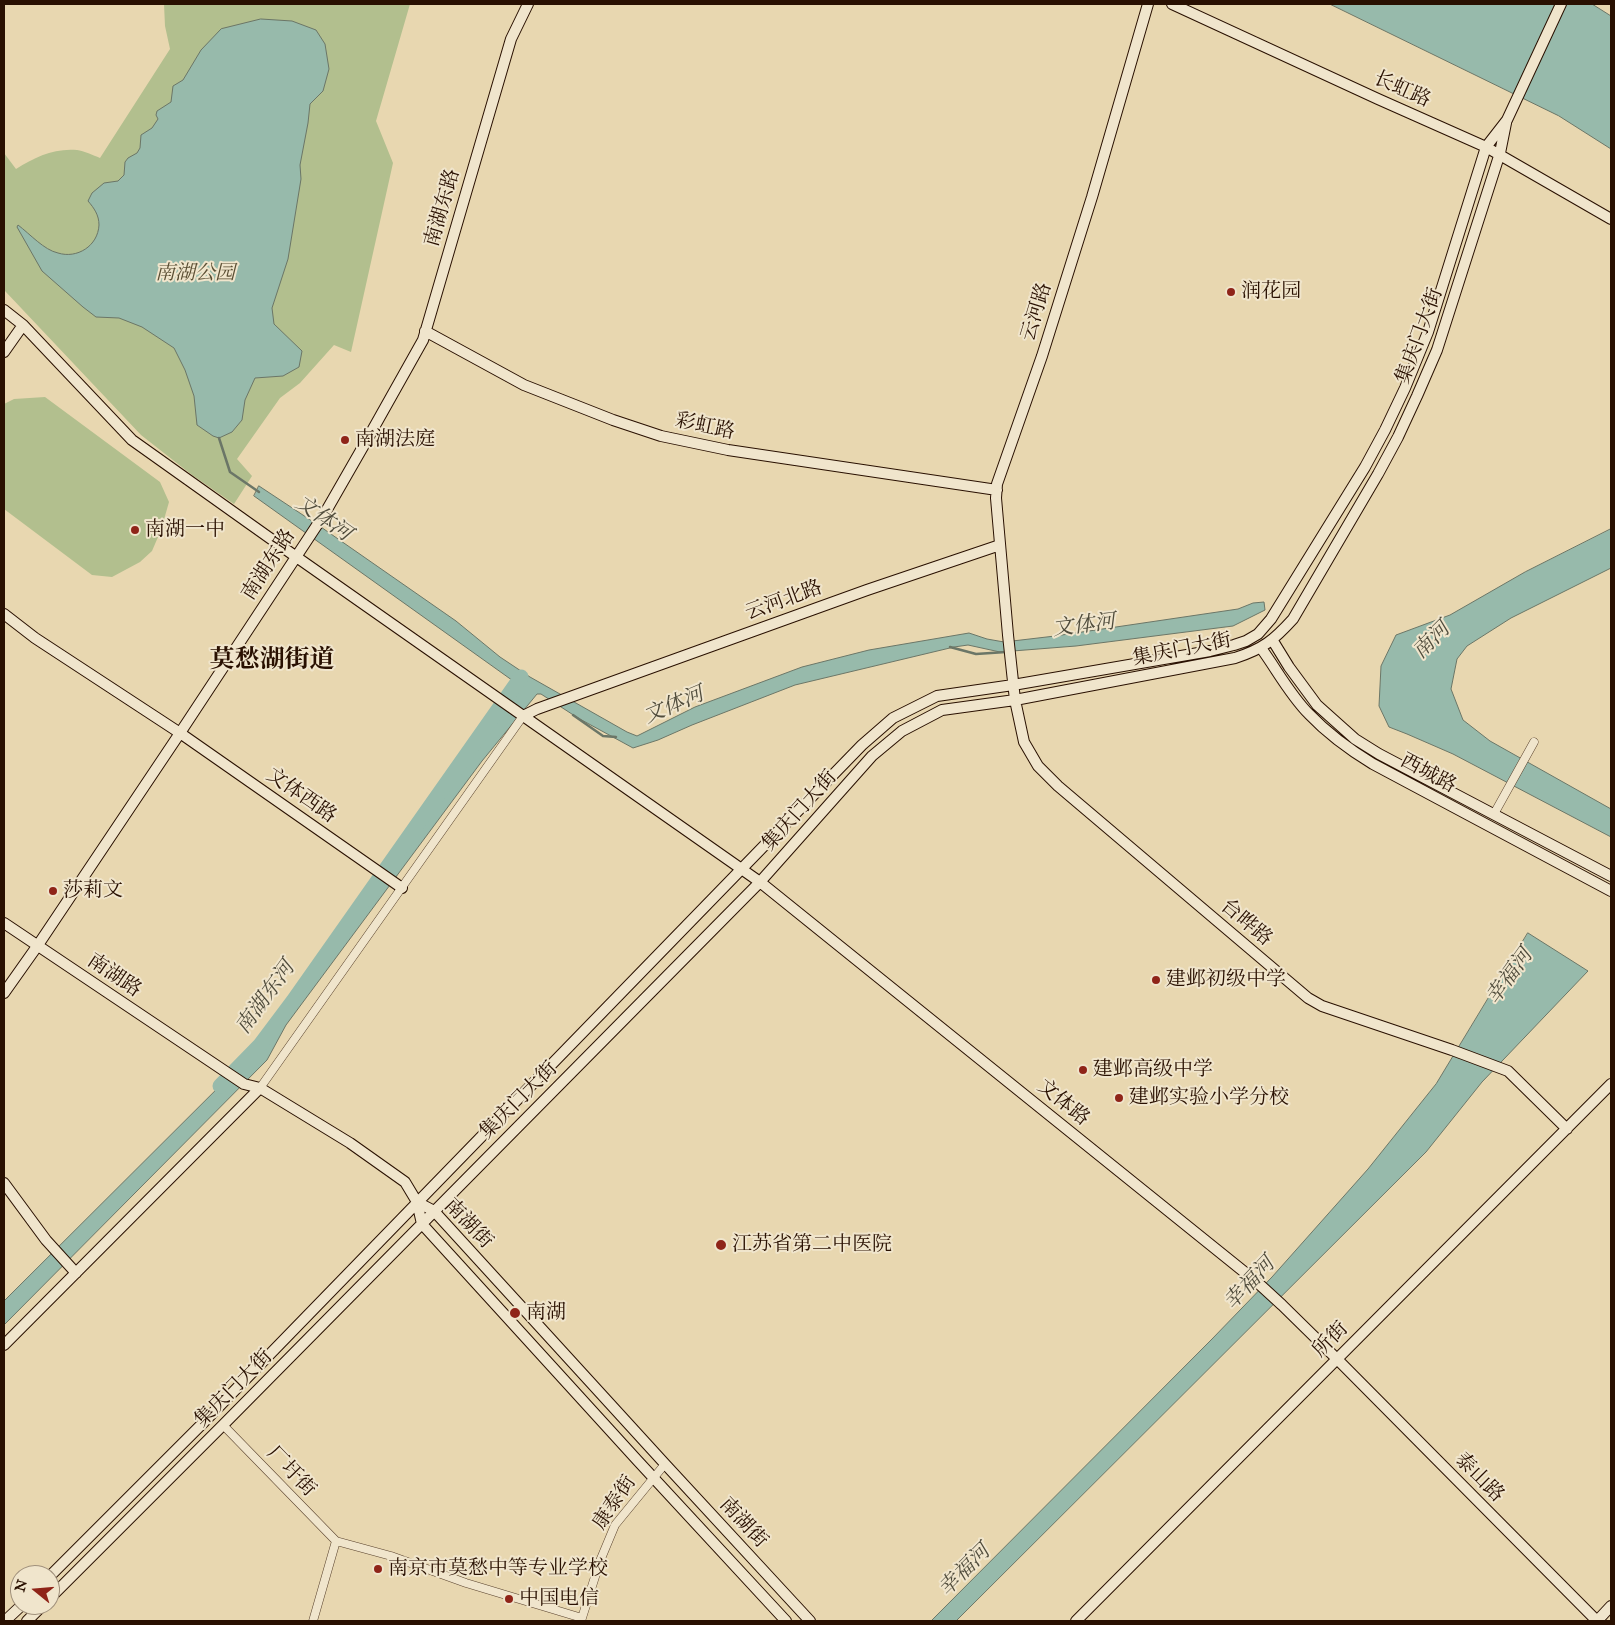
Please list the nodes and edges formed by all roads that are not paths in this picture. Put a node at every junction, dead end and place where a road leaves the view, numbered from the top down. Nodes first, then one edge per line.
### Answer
1 (528, 4) edge
2 (1148, 4) edge
3 (1172, 4) edge
4 (1561, 4) edge
5 (1508, 117) junction
6 (1486, 147) junction
7 (1500, 153) junction
8 (1611, 219) edge
9 (4, 310) edge
10 (23, 325) junction
11 (426, 331) junction
12 (4, 352) edge
13 (997, 490) junction
14 (1000, 545) junction
15 (295, 556) junction
16 (4, 614) edge
17 (1272, 641) junction
18 (1261, 648) junction
19 (1010, 664) joint
20 (1013, 685) junction
21 (1015, 700) junction
22 (522, 715) junction
23 (180, 733) junction
24 (1534, 742) dead end
25 (1494, 814) junction
26 (741, 869) junction
27 (1611, 876) edge
28 (760, 882) junction
29 (402, 888) junction
30 (1611, 891) edge
31 (4, 923) edge
32 (38, 945) junction
33 (4, 993) edge
34 (1611, 1084) edge
35 (260, 1088) junction
36 (1567, 1129) junction
37 (4, 1183) edge
38 (417, 1202) junction
39 (434, 1211) junction
40 (422, 1224) junction
41 (76, 1273) junction
42 (4, 1345) edge
43 (1336, 1359) junction
44 (223, 1425) junction
45 (664, 1464) junction
46 (653, 1477) junction
47 (336, 1541) junction
48 (60, 1566) edge
49 (60, 1588) edge
50 (1611, 1606) edge
51 (581, 1620) edge
52 (313, 1621) edge
53 (786, 1621) edge
54 (810, 1621) edge
55 (1076, 1621) edge
56 (1597, 1621) edge

1 - 11 main road, 南湖东路
2 - 13 main road, 云河路
3 - 6 main road, 长虹路
4 - 5 main road, 集庆门大街
5 - 6 main road, 集庆门大街
5 - 7 main road, 集庆门大街
6 - 7 main road, 长虹路
6 - 20 main road, 集庆门大街
7 - 8 main road, 长虹路
7 - 17 main road, 集庆门大街
9 - 10 main road, 文体路
10 - 12 main road
10 - 15 main road, 文体路
11 - 13 main road, 彩虹路
11 - 15 main road, 南湖东路
13 - 14 main road, 云河路
14 - 19 main road, 云河路
14 - 22 main road, 云河北路
15 - 22 main road, 文体路
15 - 23 main road, 南湖东路
16 - 23 main road, 文体西路
17 - 18 main road, 集庆门大街
17 - 25 main road, 西城路
18 - 21 main road, 集庆门大街
18 - 30 main road, 西城路
19 - 20 main road, 台晔路
20 - 21 main road, 台晔路
20 - 26 main road, 集庆门大街
21 - 28 main road, 集庆门大街
21 - 36 main road, 台晔路
22 - 26 main road, 文体路
22 - 29 street
23 - 29 main road, 文体西路
23 - 32 main road, 南湖东路
24 - 25 street
25 - 27 main road, 西城路
26 - 28 main road, 文体路
26 - 38 main road, 集庆门大街
28 - 39 main road, 集庆门大街
28 - 43 main road, 文体路
29 - 35 street
31 - 32 main road, 南湖路
32 - 33 main road, 南湖东路
32 - 35 main road, 南湖路
34 - 36 main road, 所街
35 - 38 main road
35 - 41 main road
36 - 43 main road, 所街
37 - 41 main road
38 - 39 main road, 南湖街
38 - 40 main road, 南湖街
38 - 48 main road, 集庆门大街
39 - 40 main road, 集庆门大街
39 - 45 main road, 南湖街
40 - 44 main road, 集庆门大街
40 - 46 main road, 南湖街
41 - 42 main road
43 - 55 main road, 所街
43 - 56 main road, 泰山路
44 - 47 street, 厂圩街
44 - 49 main road, 集庆门大街
45 - 46 street, 康泰街
45 - 54 main road, 南湖街
46 - 51 street, 康泰街
46 - 53 main road, 南湖街
47 - 51 street
47 - 52 street
50 - 56 main road

